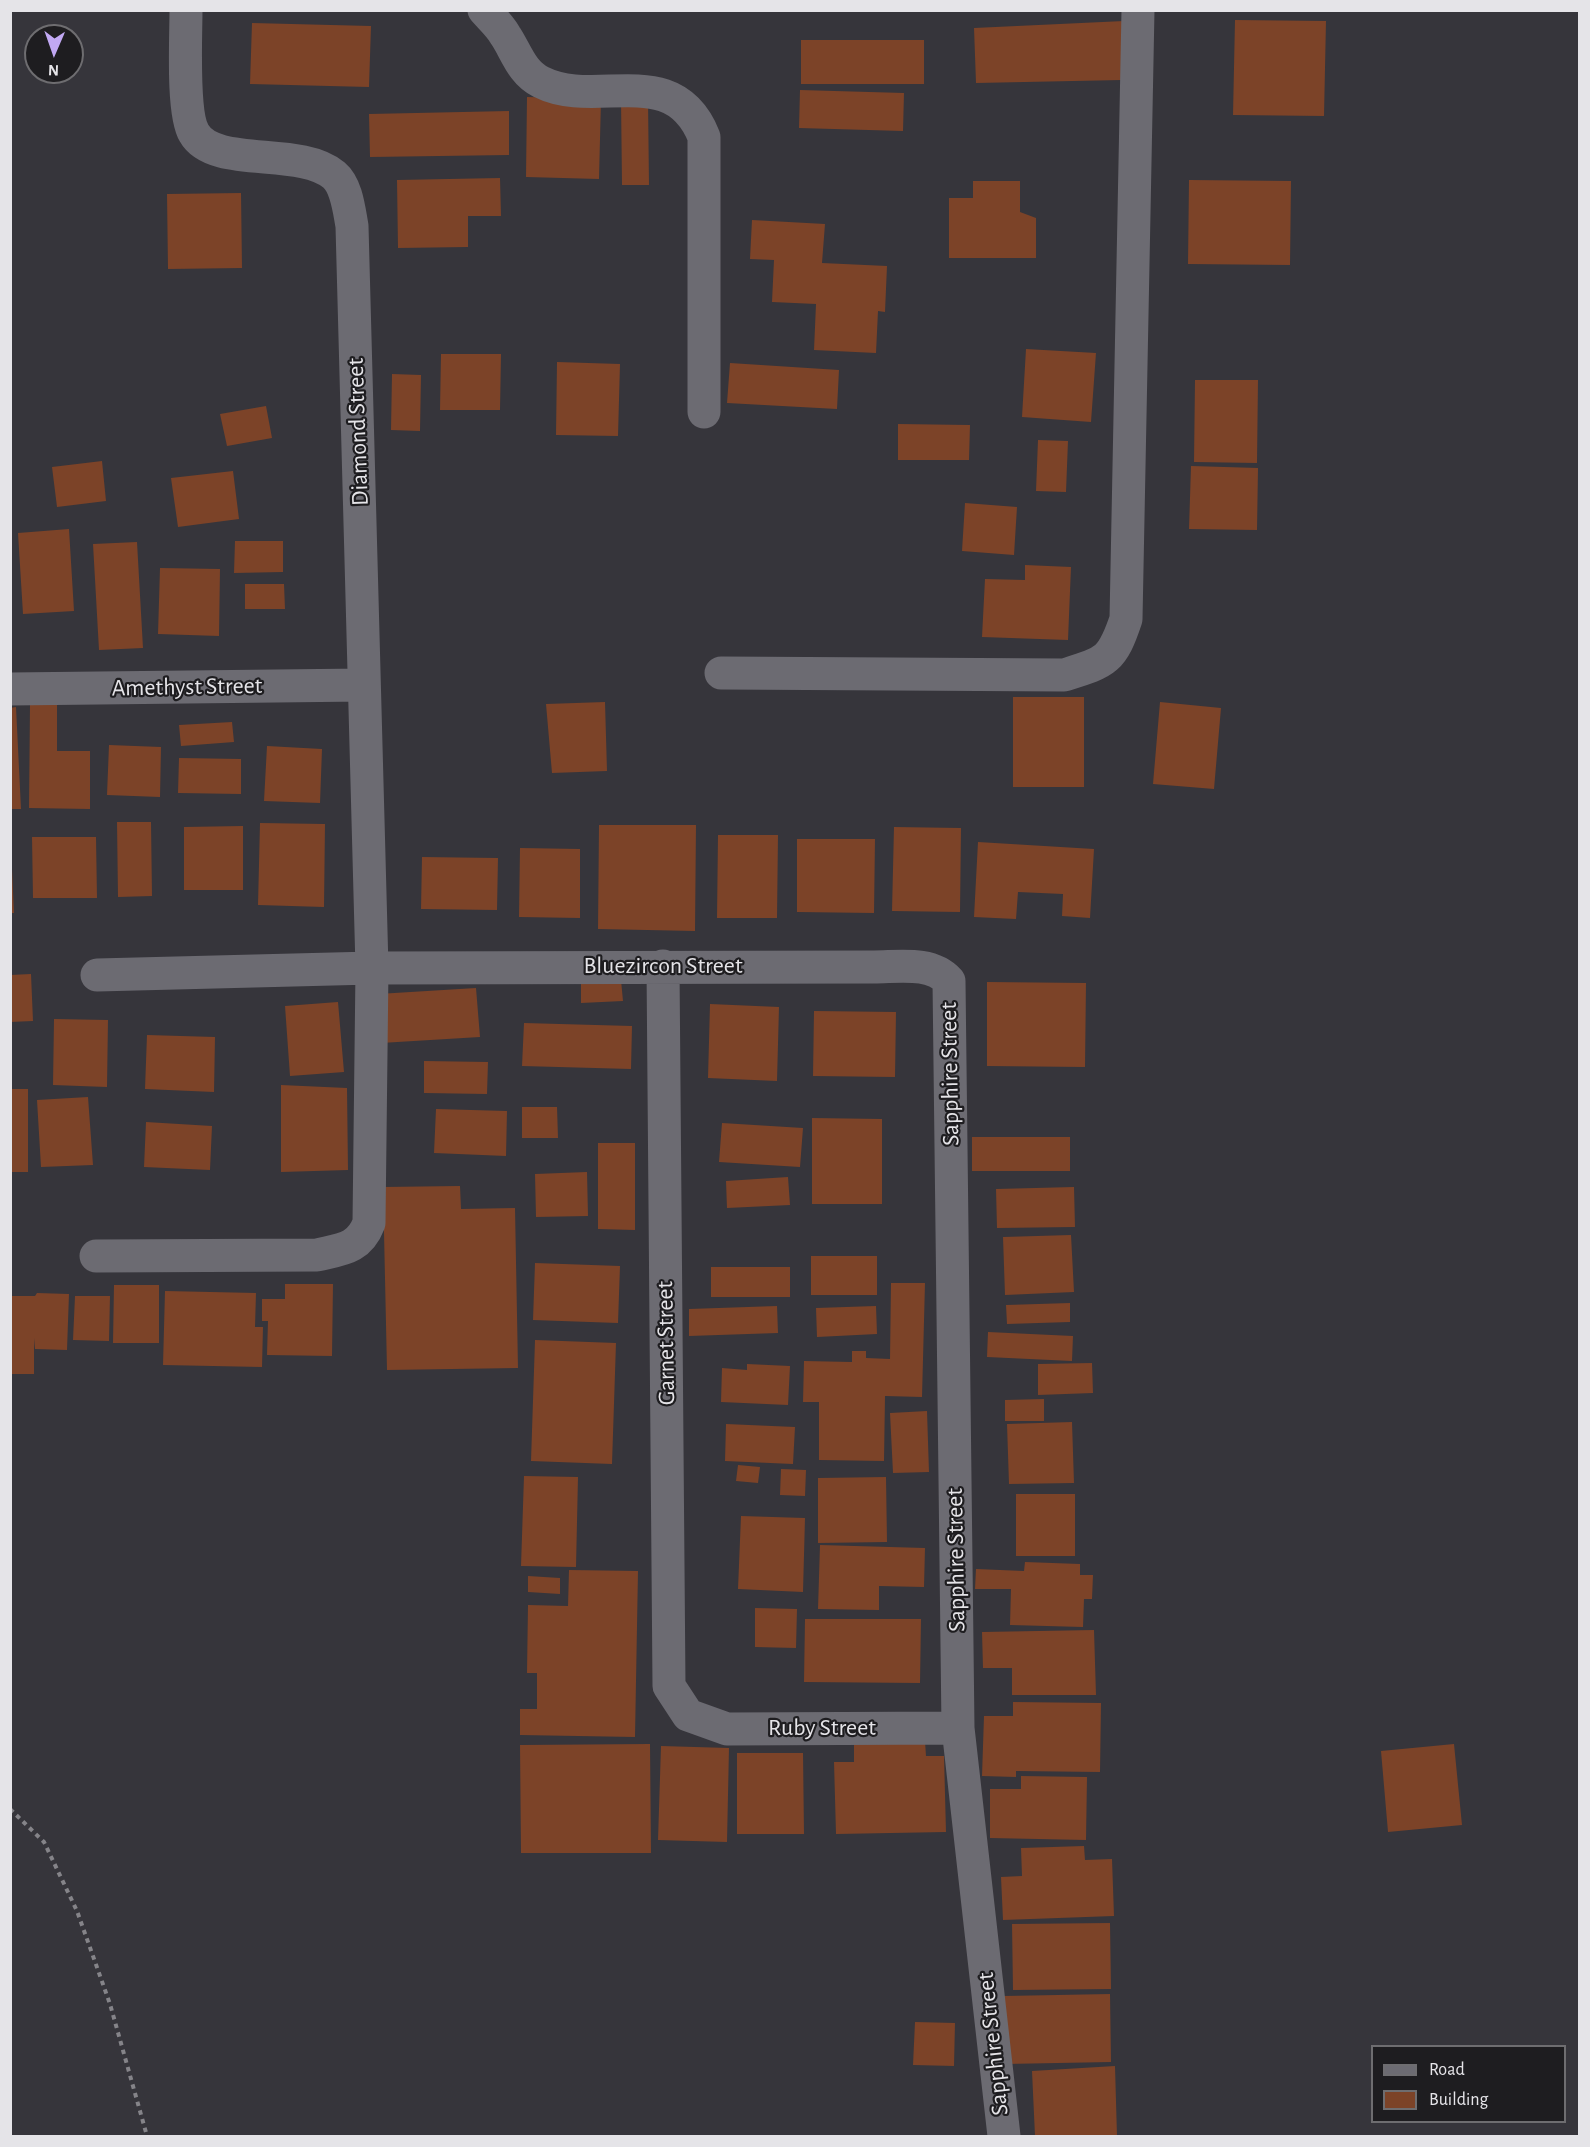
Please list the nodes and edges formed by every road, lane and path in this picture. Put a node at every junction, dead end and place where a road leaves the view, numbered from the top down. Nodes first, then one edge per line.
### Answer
1 (186, 10) edge
2 (484, 10) edge
3 (1138, 10) edge
4 (704, 412) dead end
5 (721, 674) dead end
6 (364, 685) junction
7 (10, 689) edge
8 (663, 966) junction
9 (372, 968) junction
10 (96, 975) dead end
11 (949, 981) joint
12 (96, 1257) dead end
13 (688, 1715) joint
14 (958, 1728) junction
15 (10, 1809) edge
16 (147, 2136) edge
17 (1004, 2136) edge

1 - 6 street, Diamond Street
2 - 4 street
3 - 5 street
6 - 7 street, Amethyst Street
6 - 9 street, Diamond Street
8 - 9 street, Bluezircon Street
8 - 11 street, Bluezircon Street
8 - 13 street, Garnet Street
9 - 10 street, Bluezircon Street
9 - 12 street, Diamond Street
11 - 14 street, Sapphire Street
13 - 14 street, Ruby Street
14 - 17 street, Sapphire Street
15 - 16 path

